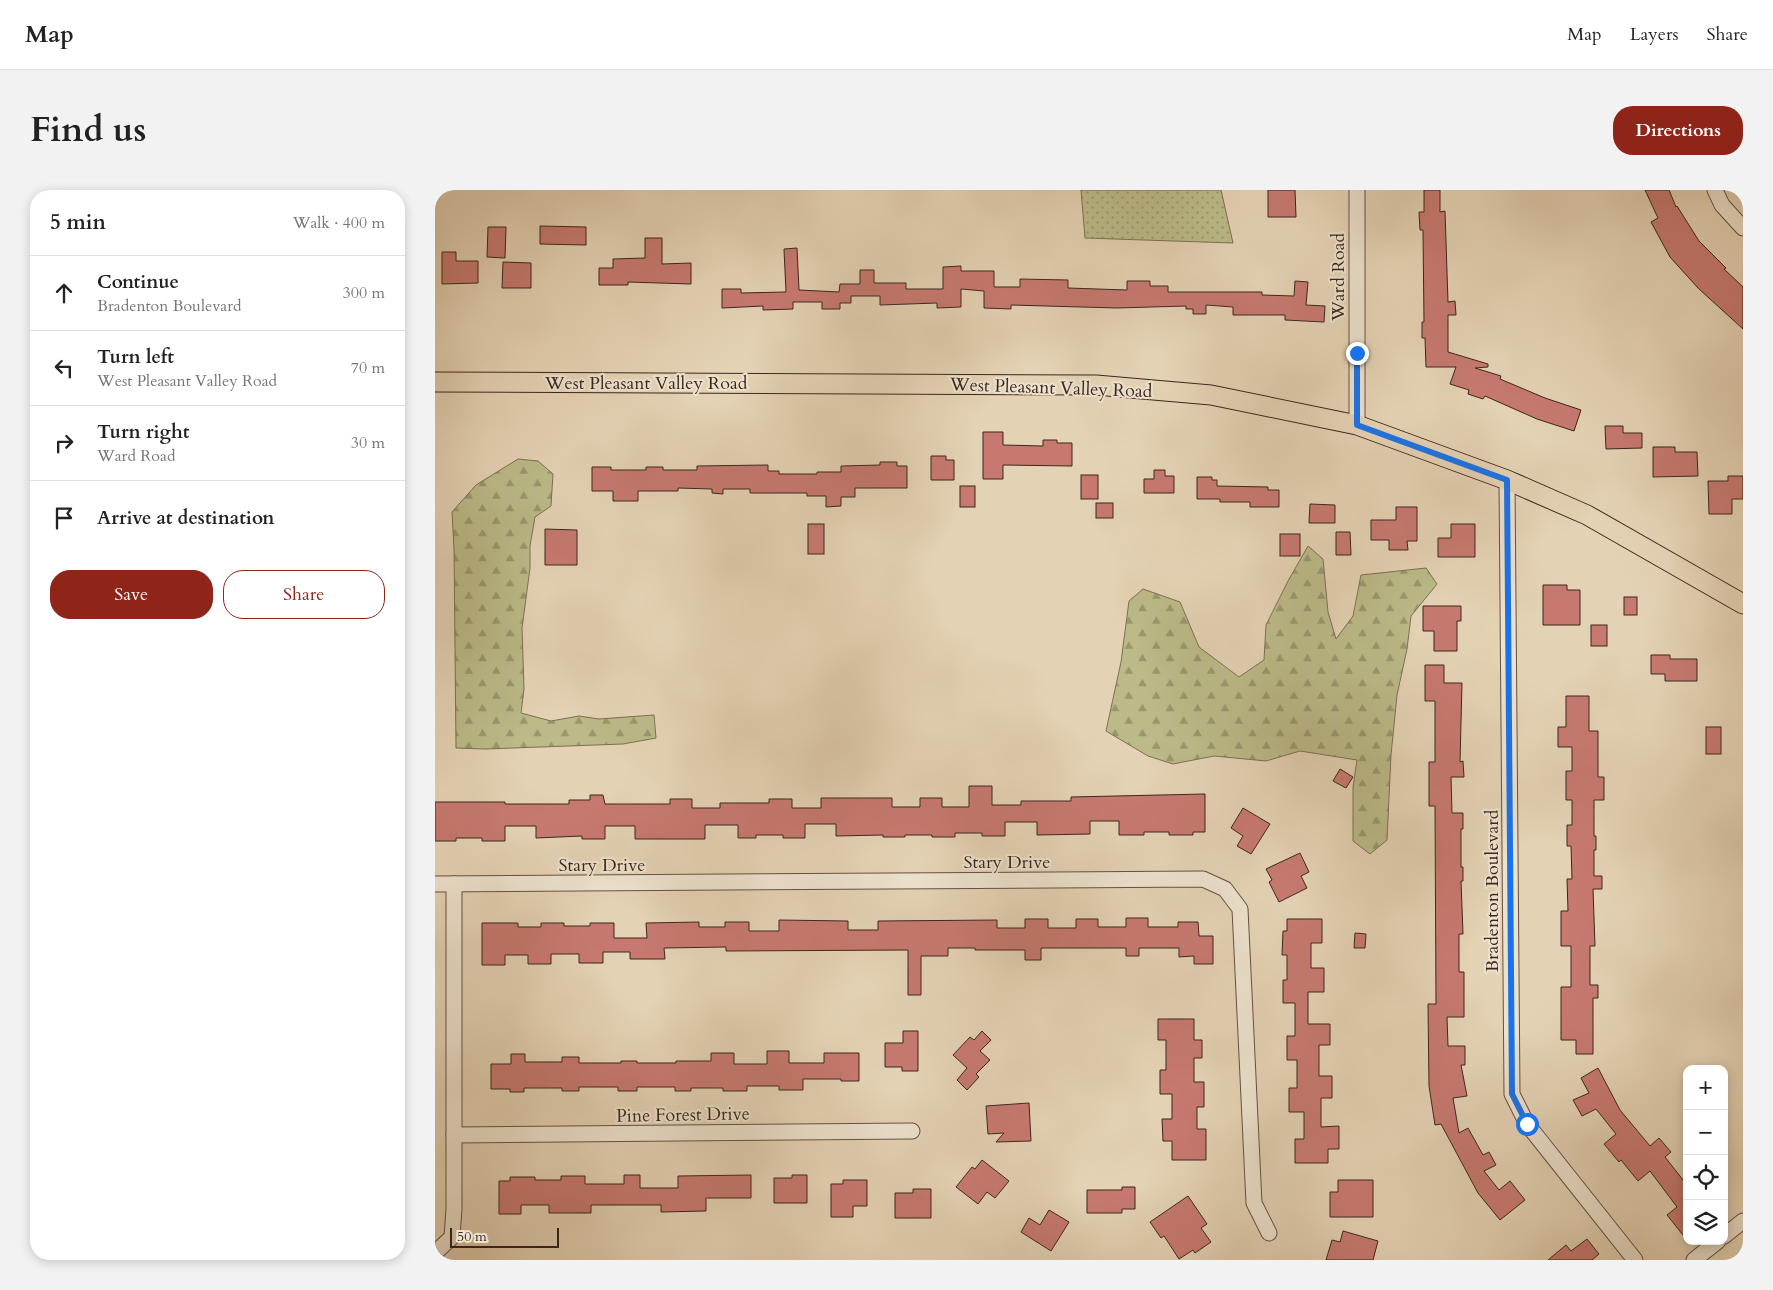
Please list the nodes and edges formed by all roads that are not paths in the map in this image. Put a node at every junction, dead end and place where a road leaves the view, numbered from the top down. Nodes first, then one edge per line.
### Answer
1 (1357, 190) edge
2 (1715, 190) edge
3 (1743, 228) edge
4 (435, 382) edge
5 (1357, 425) junction
6 (1507, 480) junction
7 (1743, 604) edge
8 (435, 884) edge
9 (454, 884) junction
10 (912, 1131) dead end
11 (454, 1135) junction
12 (1743, 1222) edge
13 (1269, 1232) dead end
14 (1728, 1233) edge
15 (1713, 1245) edge
16 (435, 1253) edge
17 (1635, 1260) edge
18 (1694, 1260) edge

1 - 5 street, Ward Road
2 - 3 street
4 - 5 main road, West Pleasant Valley Road
5 - 6 main road, West Pleasant Valley Road
6 - 7 main road, West Pleasant Valley Road
6 - 17 street, Bradenton Boulevard
8 - 9 street, Stary Drive
9 - 11 street
9 - 13 street, Stary Drive
10 - 11 street, Pine Forest Drive
11 - 16 street
12 - 14 street
15 - 18 street

